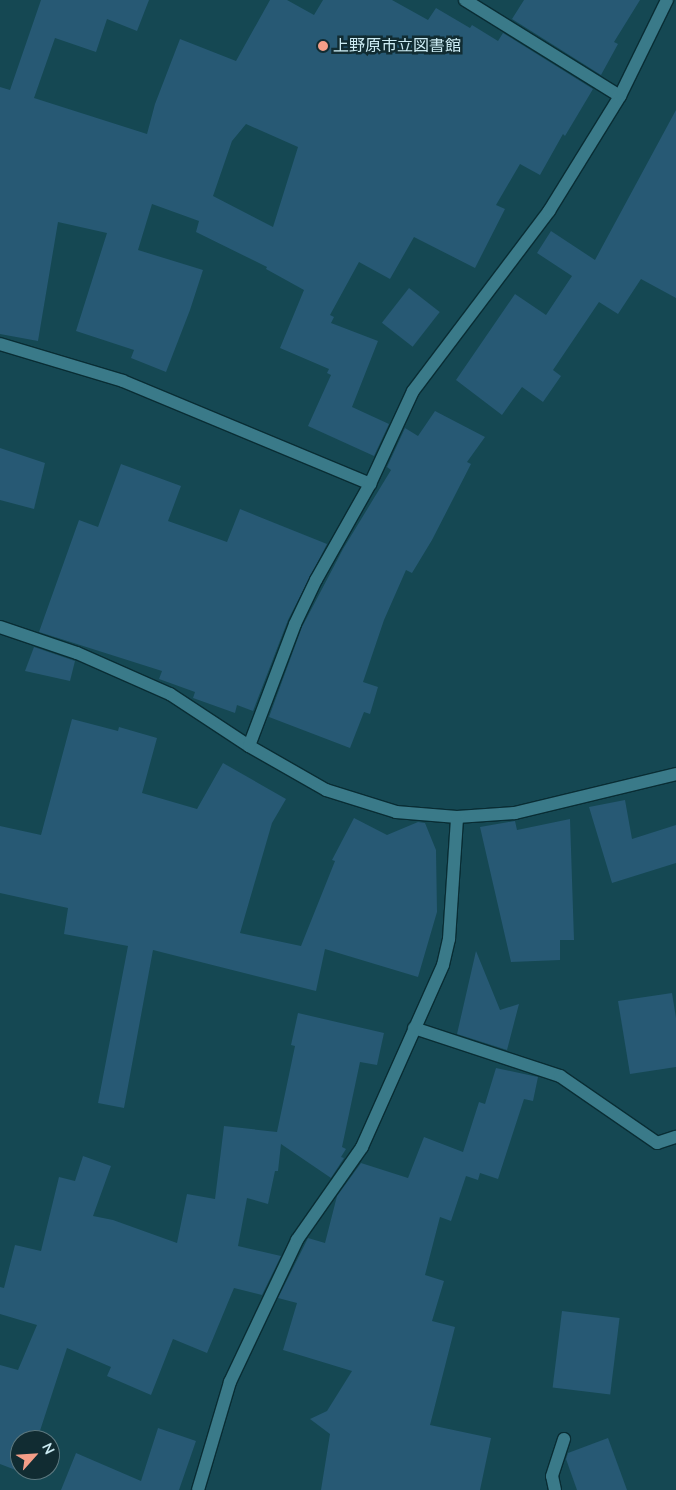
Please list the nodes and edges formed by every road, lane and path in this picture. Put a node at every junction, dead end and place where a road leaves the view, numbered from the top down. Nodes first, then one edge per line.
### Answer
1 (464, 0) edge
2 (667, 0) edge
3 (620, 96) junction
4 (0, 344) edge
5 (370, 484) junction
6 (0, 627) edge
7 (249, 746) junction
8 (676, 774) edge
9 (457, 818) junction
10 (414, 1028) junction
11 (676, 1137) edge
12 (564, 1439) dead end
13 (198, 1490) edge
14 (555, 1490) edge

1 - 3 street
2 - 3 street
3 - 5 street
4 - 5 street
5 - 7 street
6 - 7 street
7 - 9 street
8 - 9 street
9 - 10 street
10 - 11 street
10 - 13 street
12 - 14 street

